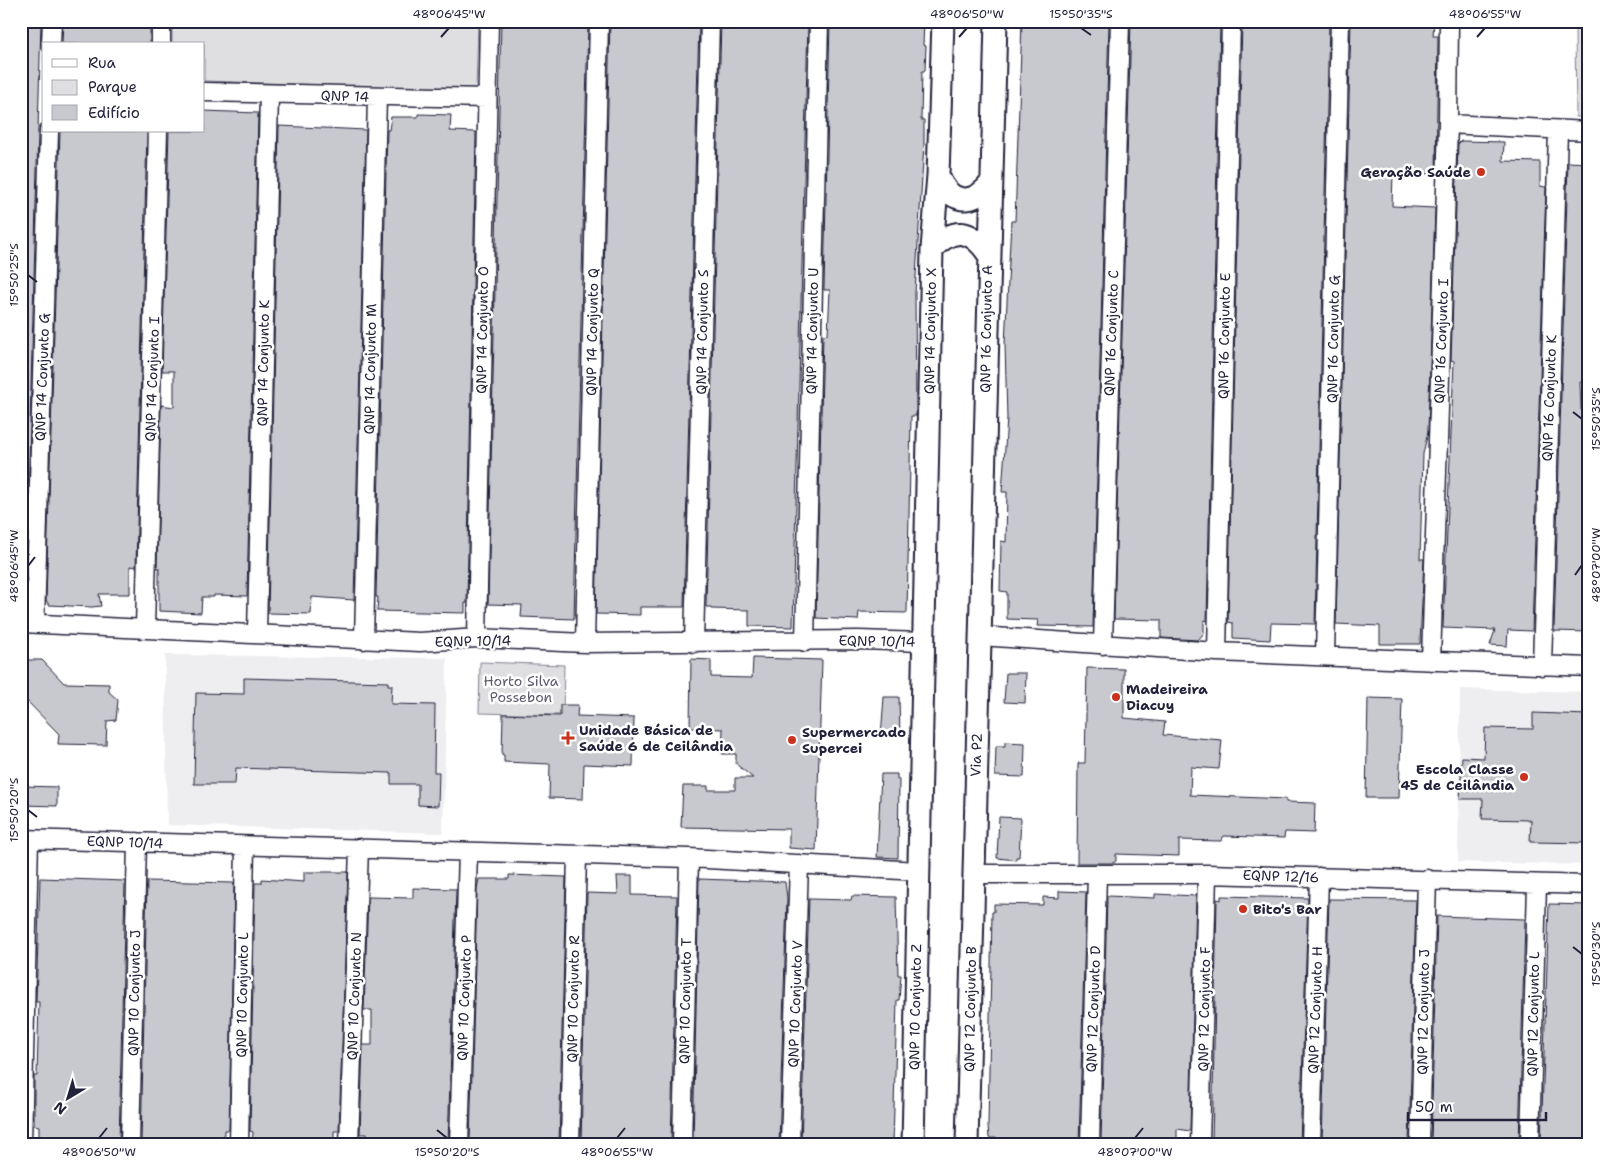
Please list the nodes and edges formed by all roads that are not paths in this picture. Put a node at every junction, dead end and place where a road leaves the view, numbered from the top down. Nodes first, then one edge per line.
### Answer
1 (52, 21) edge
2 (161, 21) edge
3 (488, 21) edge
4 (599, 21) edge
5 (710, 21) edge
6 (819, 21) edge
7 (943, 21) edge
8 (996, 21) edge
9 (1120, 21) edge
10 (1232, 21) edge
11 (1340, 21) edge
12 (1449, 21) edge
13 (51, 42) edge
14 (161, 42) edge
15 (205, 92) edge
16 (269, 94) junction
17 (377, 97) junction
18 (486, 98) junction
19 (1448, 124) junction
20 (1558, 131) junction
21 (1589, 131) edge
22 (49, 132) edge
23 (158, 132) edge
24 (938, 175) junction
25 (990, 184) junction
26 (932, 249) junction
27 (988, 254) junction
28 (28, 623) edge
29 (145, 628) junction
30 (257, 633) junction
31 (980, 636) junction
32 (477, 638) junction
33 (364, 640) junction
34 (805, 642) junction
35 (924, 642) junction
36 (585, 643) junction
37 (694, 644) junction
38 (1103, 644) junction
39 (1217, 652) junction
40 (1325, 656) junction
41 (1431, 661) junction
42 (1542, 666) junction
43 (1589, 667) edge
44 (25, 839) edge
45 (138, 842) junction
46 (245, 847) junction
47 (358, 848) junction
48 (468, 852) junction
49 (577, 855) junction
50 (688, 858) junction
51 (799, 864) junction
52 (918, 871) junction
53 (973, 874) junction
54 (1097, 874) junction
55 (1207, 874) junction
56 (1319, 877) junction
57 (1426, 879) junction
58 (1537, 884) junction
59 (1589, 885) edge
60 (22, 1144) edge
61 (130, 1144) edge
62 (238, 1144) edge
63 (349, 1144) edge
64 (459, 1144) edge
65 (570, 1144) edge
66 (682, 1144) edge
67 (790, 1144) edge
68 (913, 1144) edge
69 (967, 1144) edge
70 (1090, 1144) edge
71 (1200, 1144) edge
72 (1311, 1144) edge
73 (1420, 1144) edge
74 (1530, 1144) edge

1 - 13 street
2 - 14 street
3 - 18 street, QNP 14 Conjunto O
4 - 36 street, QNP 14 Conjunto Q
5 - 37 street, QNP 14 Conjunto S
6 - 34 street, QNP 14 Conjunto U
7 - 24 street, QNP 14 Conjunto X
8 - 25 street, QNP 16 Conjunto A
9 - 38 street, QNP 16 Conjunto C
10 - 39 street, QNP 16 Conjunto E
11 - 40 street, QNP 16 Conjunto G
12 - 19 street, QNP 16 Conjunto I
15 - 16 street, QNP 14
16 - 17 street, QNP 14
16 - 30 street, QNP 14 Conjunto K
17 - 18 street, QNP 14
17 - 33 street, QNP 14 Conjunto M
18 - 32 street, QNP 14 Conjunto O
19 - 20 street
19 - 41 street, QNP 16 Conjunto I
20 - 21 street
20 - 42 street, QNP 16 Conjunto K
22 - 28 street, QNP 14 Conjunto G
23 - 29 street, QNP 14 Conjunto I
24 - 25 street
24 - 26 street, QNP 14 Conjunto X
25 - 27 street, QNP 16 Conjunto A
26 - 27 street
26 - 35 street, QNP 14 Conjunto X
27 - 31 street, QNP 16 Conjunto A
28 - 29 street, EQNP 10/14
29 - 30 street, EQNP 10/14
30 - 33 street, EQNP 10/14
31 - 38 street
31 - 53 street, Via P2
32 - 33 street, EQNP 10/14
32 - 36 street, EQNP 10/14
34 - 35 street, EQNP 10/14
34 - 37 street, EQNP 10/14
35 - 52 street
36 - 37 street, EQNP 10/14
38 - 39 street
39 - 40 street
40 - 41 street
41 - 42 street
42 - 43 street
44 - 45 street, EQNP 10/14
44 - 60 street
45 - 46 street, EQNP 10/14
45 - 61 street, QNP 10 Conjunto J
46 - 47 street, EQNP 10/14
46 - 62 street, QNP 10 Conjunto L
47 - 48 street, EQNP 10/14
47 - 63 street, QNP 10 Conjunto N
48 - 49 street, EQNP 10/14
48 - 64 street, QNP 10 Conjunto P
49 - 50 street, EQNP 10/14
49 - 65 street, QNP 10 Conjunto R
50 - 51 street, EQNP 10/14
50 - 66 street, QNP 10 Conjunto T
51 - 52 street, EQNP 10/14
51 - 67 street, QNP 10 Conjunto V
52 - 68 street, QNP 10 Conjunto Z
53 - 54 street, EQNP 12/16
53 - 69 street, QNP 12 Conjunto B
54 - 55 street, EQNP 12/16
54 - 70 street, QNP 12 Conjunto D
55 - 56 street, EQNP 12/16
55 - 71 street, QNP 12 Conjunto F
56 - 57 street, EQNP 12/16
56 - 72 street, QNP 12 Conjunto H
57 - 58 street, EQNP 12/16
57 - 73 street, QNP 12 Conjunto J
58 - 59 street, EQNP 12/16
58 - 74 street, QNP 12 Conjunto L

